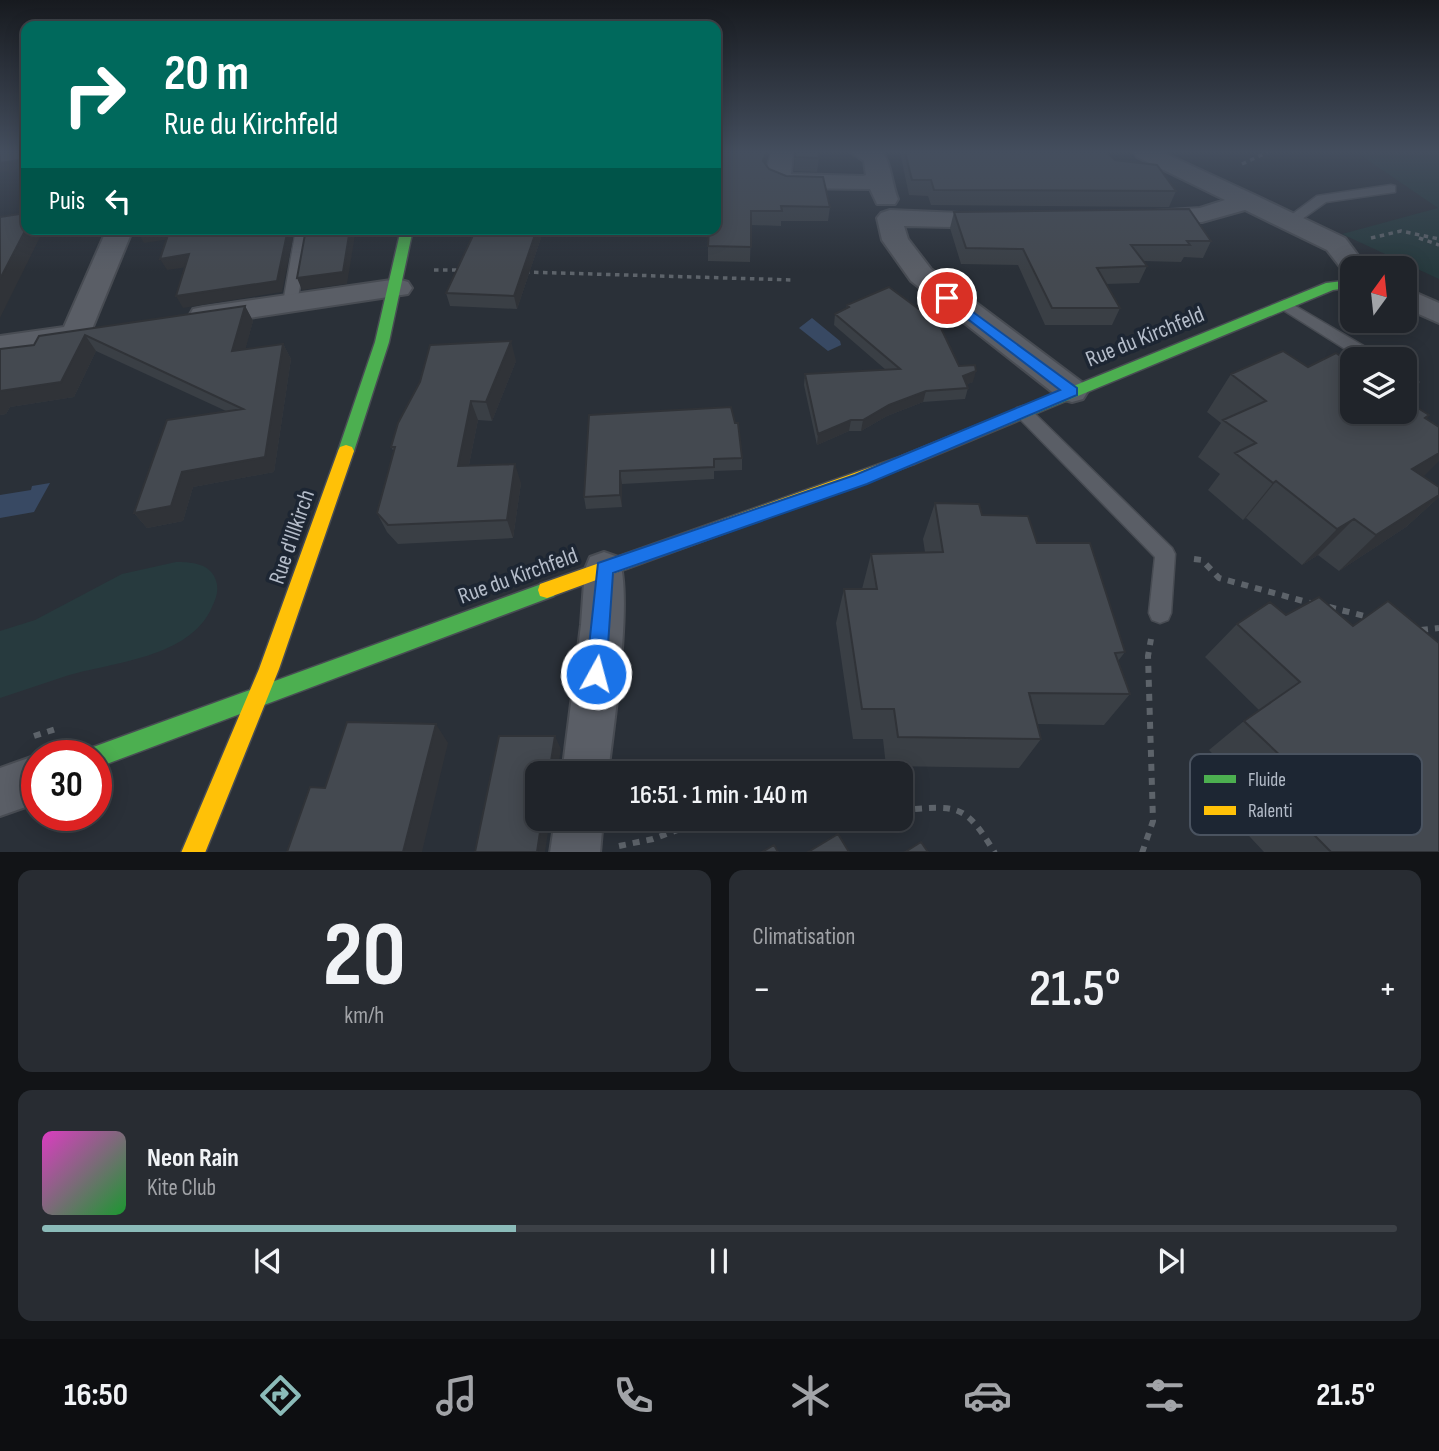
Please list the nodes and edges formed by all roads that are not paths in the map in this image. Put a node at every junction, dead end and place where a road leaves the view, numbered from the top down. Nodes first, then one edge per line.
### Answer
1 (885, 192) edge
2 (1229, 192) edge
3 (1373, 192) edge
4 (1248, 201) junction
5 (1127, 217) edge
6 (890, 218) junction
7 (1021, 220) edge
8 (1290, 221) junction
9 (118, 235) edge
10 (302, 235) edge
11 (406, 235) edge
12 (1346, 256) edge
13 (400, 278) junction
14 (1340, 280) edge
15 (289, 303) junction
16 (1418, 304) edge
17 (1285, 305) junction
18 (1439, 314) edge
19 (182, 319) edge
20 (0, 346) edge
21 (1353, 347) edge
22 (1072, 391) junction
23 (1023, 412) junction
24 (604, 569) junction
25 (1160, 613) road end
26 (256, 698) junction
27 (112, 751) edge
28 (586, 761) edge
29 (21, 785) edge
30 (0, 792) edge
31 (193, 852) edge

1 - 6 street
2 - 4 street
3 - 8 lane
4 - 5 street
4 - 8 street
6 - 7 street
6 - 22 street
8 - 12 street
9 - 20 street
10 - 15 lane
11 - 13 street, Rue d'Illkirch
13 - 15 street
13 - 26 street, Rue d'Illkirch
14 - 17 street, Rue du Kirchfeld
15 - 19 street
16 - 18 street
17 - 21 lane
17 - 22 street, Rue du Kirchfeld
22 - 23 street, Rue du Kirchfeld
23 - 24 street, Rue du Kirchfeld
23 - 25 lane
24 - 26 street, Rue du Kirchfeld
24 - 28 street
26 - 27 street, Rue du Kirchfeld
26 - 31 street, Rue d'Illkirch
29 - 30 street

